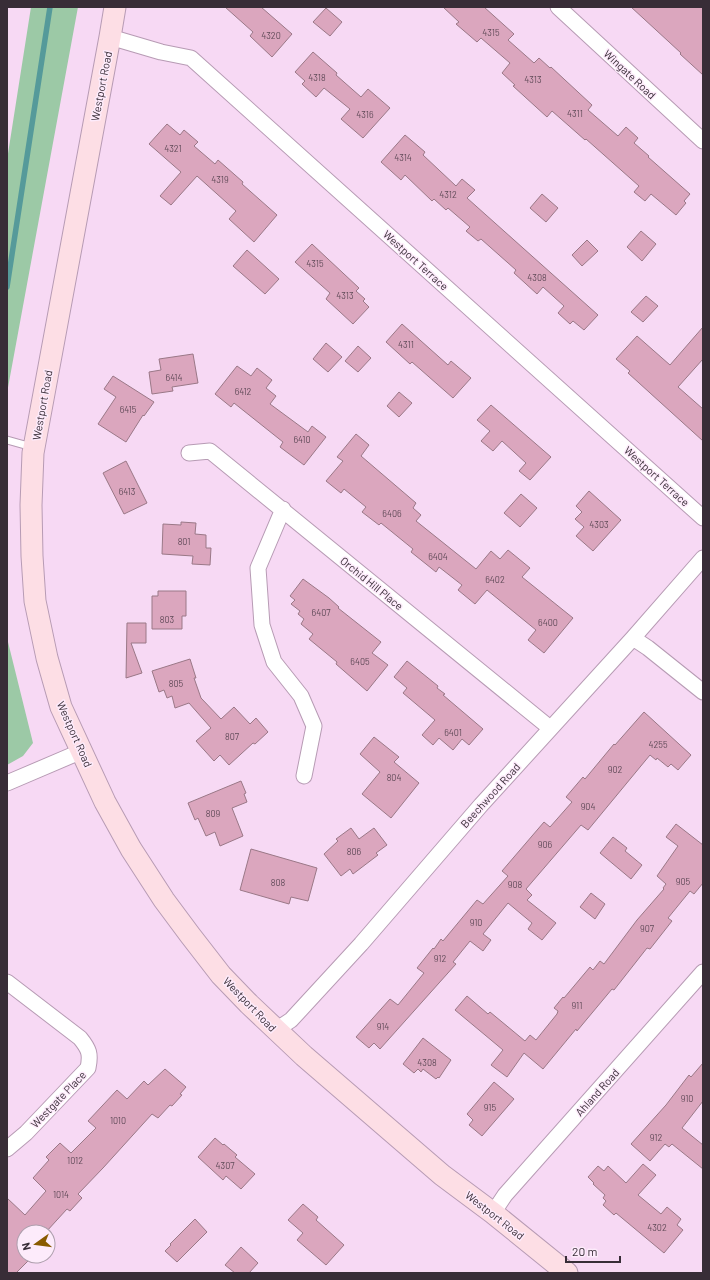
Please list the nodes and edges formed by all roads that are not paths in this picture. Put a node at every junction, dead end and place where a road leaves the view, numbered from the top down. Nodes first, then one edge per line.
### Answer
1 (115, 7) edge
2 (558, 7) edge
3 (110, 37) junction
4 (703, 141) edge
5 (7, 440) edge
6 (34, 448) junction
7 (189, 453) dead end
8 (283, 509) junction
9 (703, 518) edge
10 (703, 558) edge
11 (633, 638) junction
12 (703, 692) edge
13 (550, 728) junction
14 (82, 751) junction
15 (304, 776) dead end
16 (7, 782) edge
17 (703, 972) edge
18 (7, 982) edge
19 (276, 1030) junction
20 (7, 1149) edge
21 (493, 1213) junction
22 (567, 1273) edge

1 - 3 main road, Westport Road
2 - 4 street, Wingate Road
3 - 6 main road, Westport Road
3 - 9 street, Westport Terrace
5 - 6 lane
6 - 14 main road, Westport Road
7 - 8 street, Orchid Hill Place
8 - 13 street, Orchid Hill Place
8 - 15 street
10 - 11 street, Beechwood Road
11 - 12 street
11 - 13 street, Beechwood Road
13 - 19 street, Beechwood Road
14 - 16 street
14 - 19 main road, Westport Road
17 - 21 street, Ahland Road
18 - 20 street, Westgate Place
19 - 21 main road, Westport Road
21 - 22 main road, Westport Road

